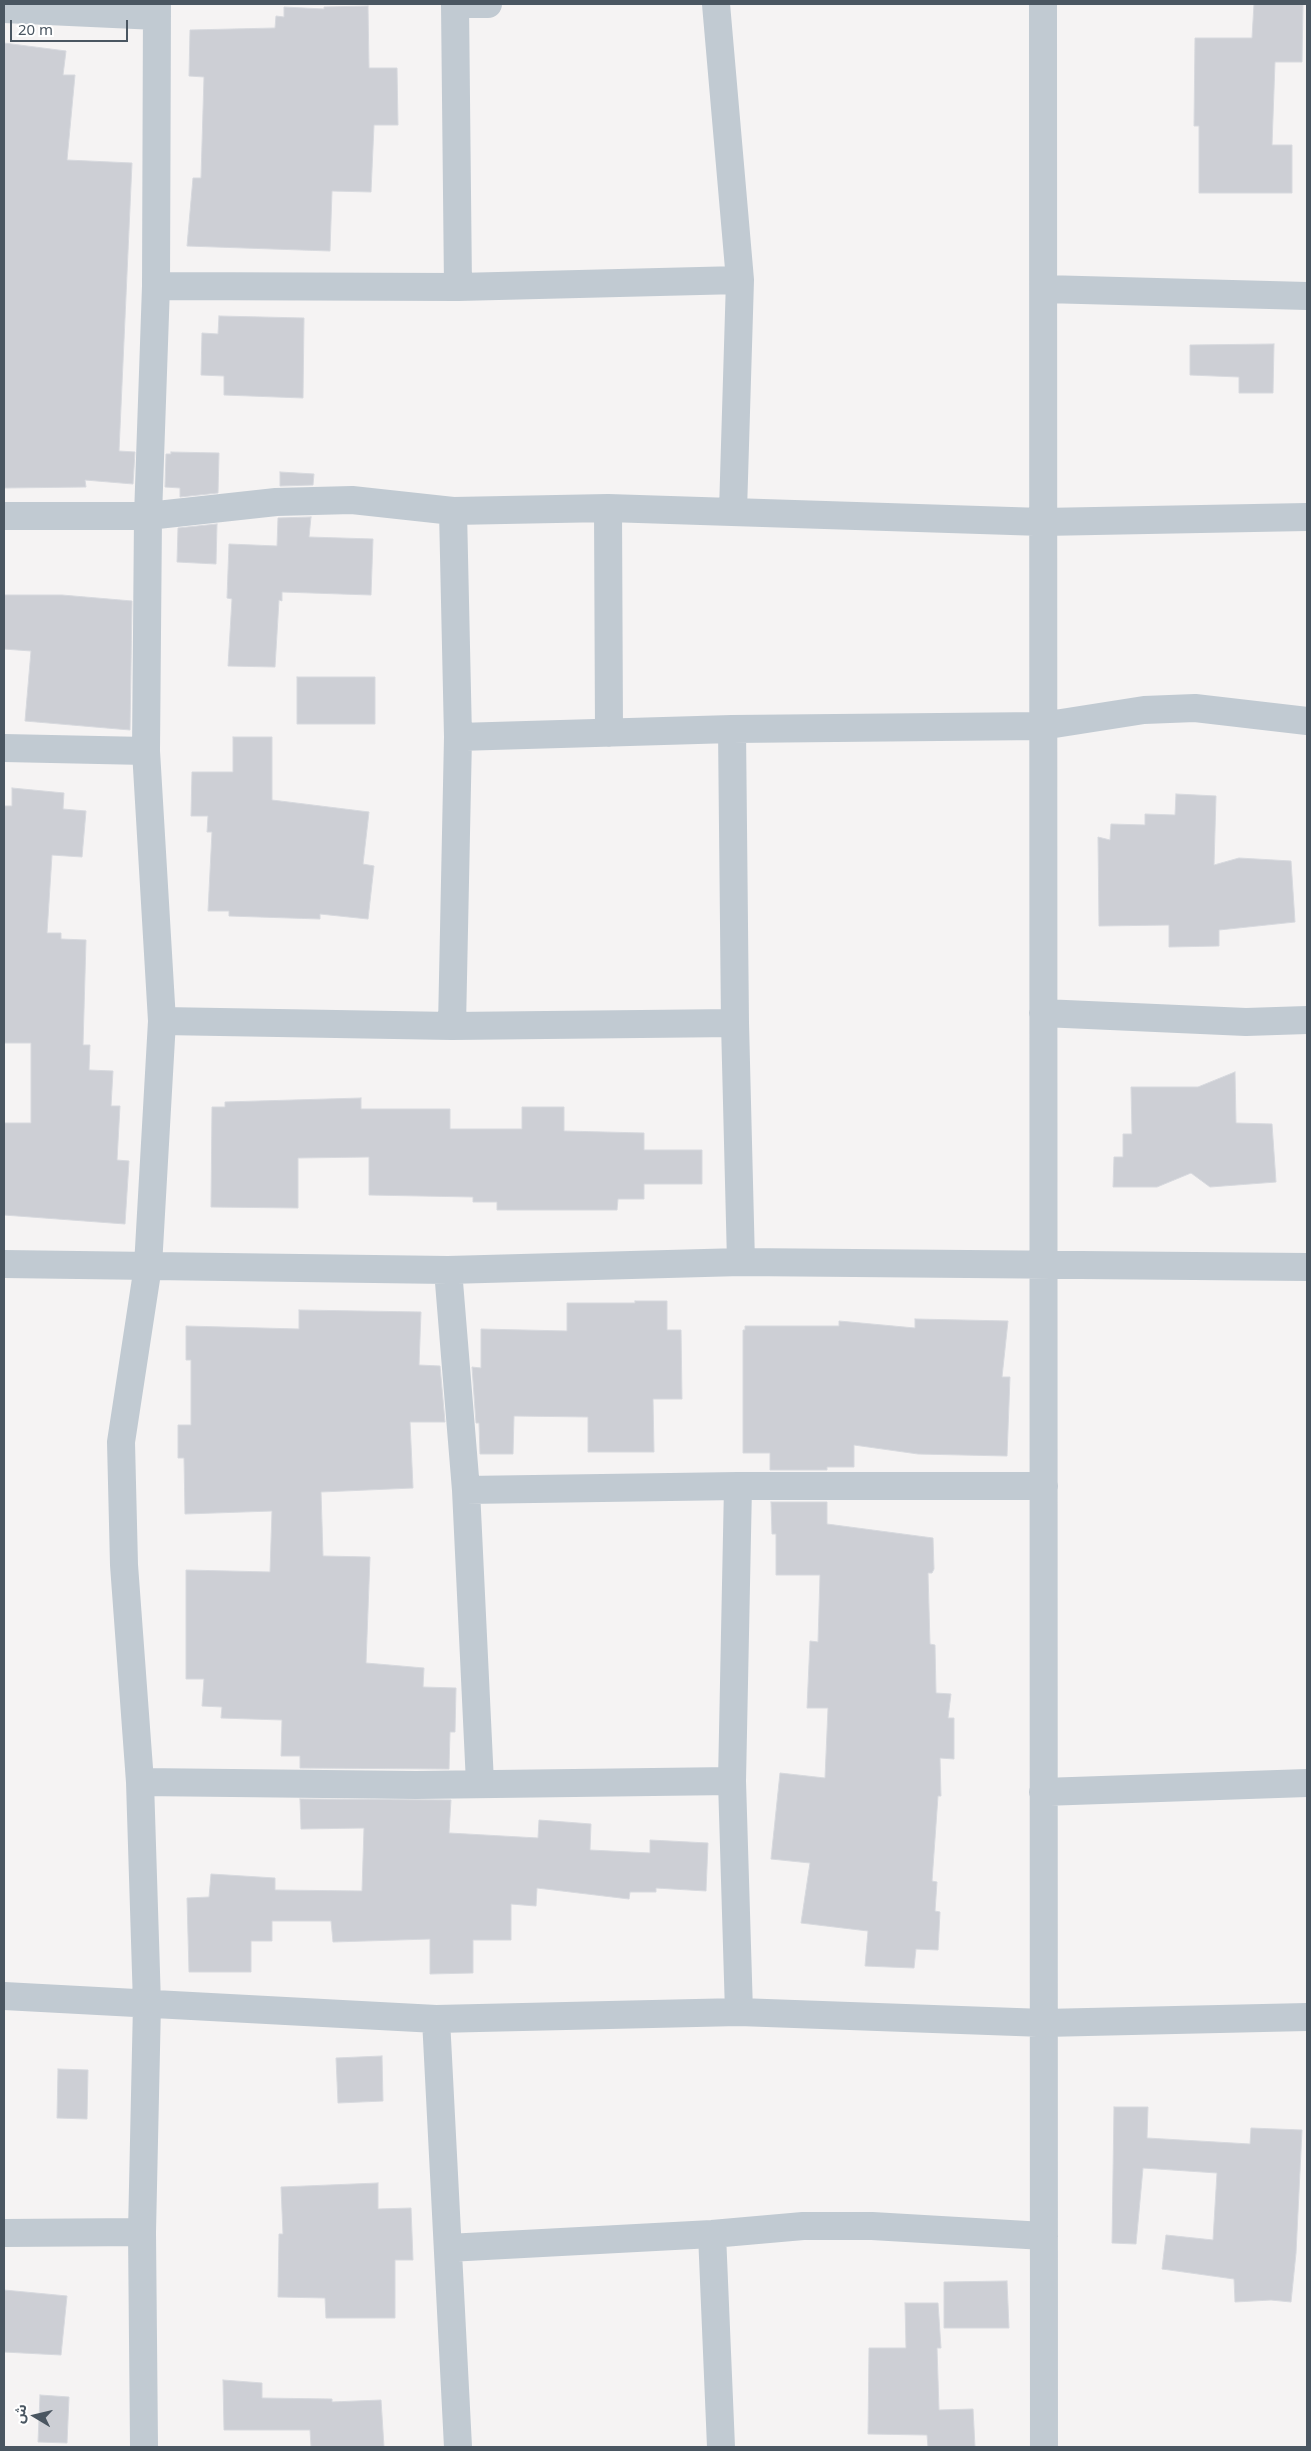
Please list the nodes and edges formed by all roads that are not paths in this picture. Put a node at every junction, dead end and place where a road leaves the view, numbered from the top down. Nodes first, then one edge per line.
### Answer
1 (455, 4) edge
2 (488, 4) edge
3 (716, 4) edge
4 (1044, 4) edge
5 (4, 9) edge
6 (157, 10) edge
7 (740, 280) junction
8 (156, 286) junction
9 (458, 287) junction
10 (1044, 289) junction
11 (1307, 296) edge
12 (608, 508) junction
13 (452, 511) junction
14 (734, 511) junction
15 (4, 516) edge
16 (148, 516) junction
17 (1307, 517) edge
18 (1042, 522) junction
19 (1307, 721) edge
20 (1042, 726) junction
21 (732, 729) junction
22 (609, 733) junction
23 (458, 738) junction
24 (4, 748) edge
25 (146, 752) junction
26 (1043, 1013) junction
27 (1307, 1020) edge
28 (162, 1021) junction
29 (735, 1023) junction
30 (452, 1026) junction
31 (741, 1262) junction
32 (4, 1264) edge
33 (148, 1266) junction
34 (1043, 1266) junction
35 (1307, 1267) edge
36 (448, 1270) junction
37 (738, 1486) junction
38 (1044, 1486) junction
39 (466, 1490) junction
40 (732, 1781) junction
41 (140, 1782) junction
42 (480, 1783) junction
43 (1307, 1783) edge
44 (1043, 1792) junction
45 (4, 1996) edge
46 (147, 2004) junction
47 (739, 2012) junction
48 (1307, 2017) edge
49 (436, 2019) junction
50 (1044, 2023) junction
51 (142, 2232) junction
52 (4, 2233) edge
53 (712, 2234) junction
54 (1044, 2236) junction
55 (448, 2248) junction
56 (144, 2447) edge
57 (458, 2447) edge
58 (721, 2447) edge
59 (1044, 2447) edge

1 - 2 street
1 - 9 street
3 - 7 street
4 - 10 street
5 - 6 street
6 - 8 street
7 - 9 street
7 - 14 street
8 - 9 street
8 - 16 street
10 - 11 street
10 - 18 street
12 - 13 street
12 - 14 street
12 - 22 street
13 - 16 street
13 - 23 street
14 - 18 street
15 - 16 street
16 - 25 street
17 - 18 street
18 - 20 street
19 - 20 street
20 - 21 street
20 - 26 street
21 - 22 street
21 - 29 street
22 - 23 street
23 - 30 street
24 - 25 street
25 - 28 street
26 - 27 street
26 - 34 street
28 - 30 street
28 - 33 street
29 - 30 street
29 - 31 street
31 - 34 street
31 - 36 street
32 - 33 street
33 - 36 street
33 - 41 street
34 - 35 street
34 - 38 street
36 - 39 street
37 - 38 street
37 - 39 street
37 - 40 street
38 - 44 street
39 - 42 street
40 - 42 street
40 - 47 street
41 - 42 street
41 - 46 street
43 - 44 street
44 - 50 street
45 - 46 street
46 - 49 street
46 - 51 street
47 - 49 street
47 - 50 street
48 - 50 street
49 - 55 street
50 - 54 street
51 - 52 street
51 - 56 street
53 - 54 street
53 - 55 street
53 - 58 street
54 - 59 street
55 - 57 street

